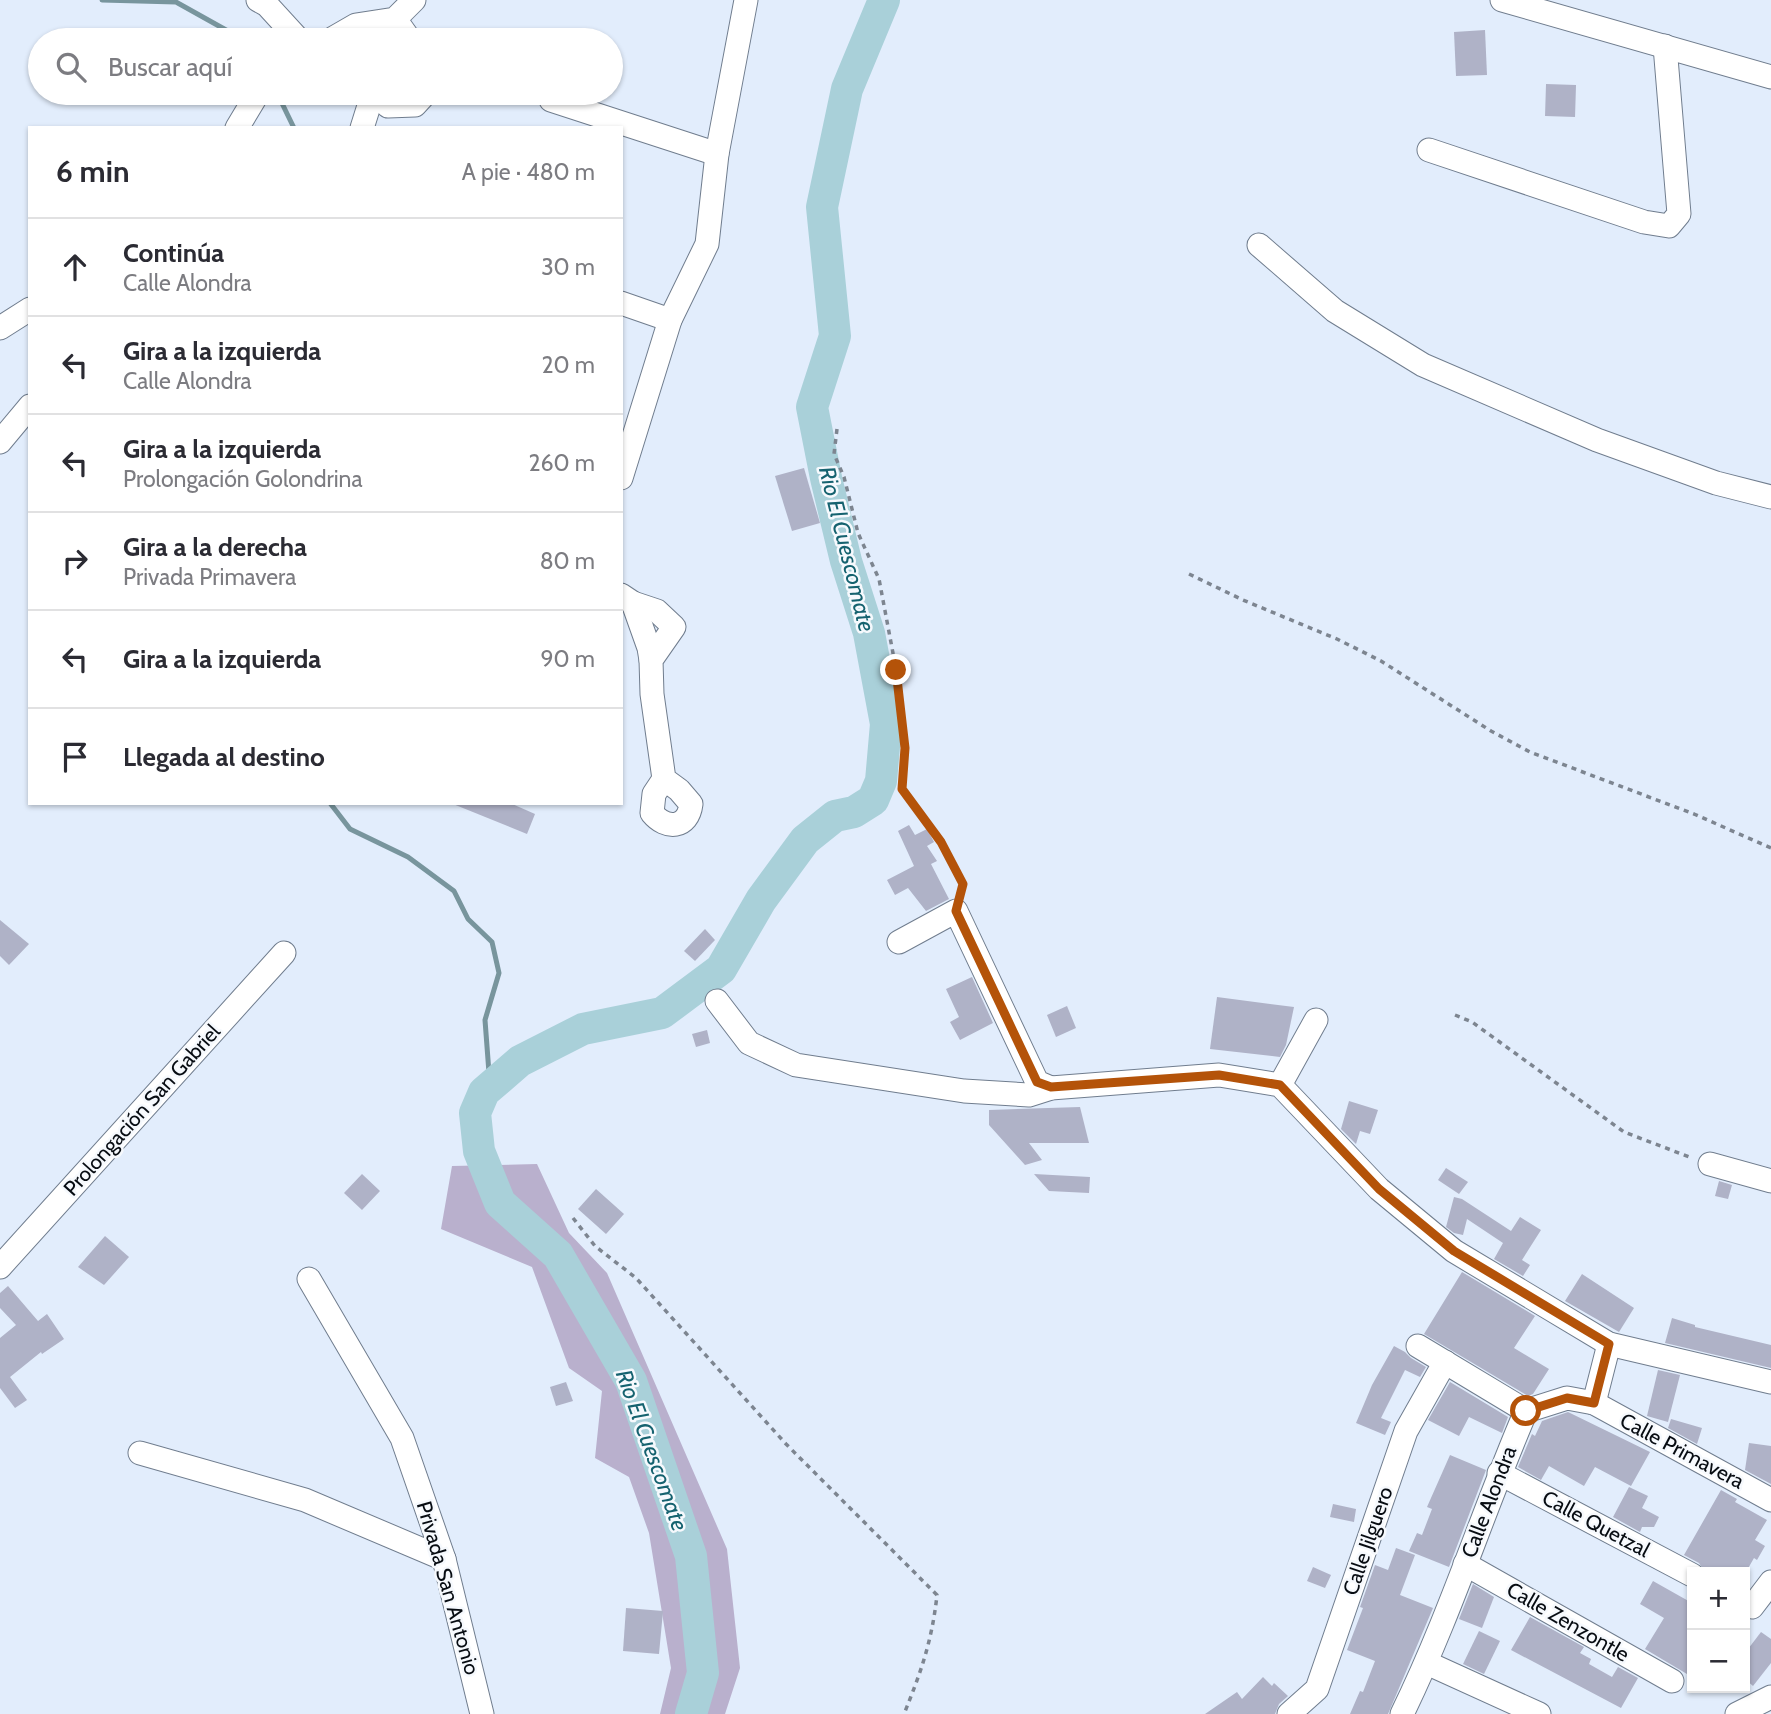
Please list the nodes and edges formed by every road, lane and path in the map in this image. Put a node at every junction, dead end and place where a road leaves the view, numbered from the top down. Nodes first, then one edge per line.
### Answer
1 (258, 0) edge
2 (414, 0) edge
3 (746, 0) edge
4 (1502, 0) edge
5 (395, 19) junction
6 (288, 28) edge
7 (371, 28) edge
8 (401, 28) edge
9 (1665, 46) junction
10 (1771, 77) edge
11 (251, 105) edge
12 (370, 105) edge
13 (387, 105) edge
14 (415, 105) edge
15 (566, 105) edge
16 (238, 126) edge
17 (363, 126) edge
18 (1429, 150) dead end
19 (717, 154) junction
20 (1259, 245) dead end
21 (623, 304) edge
22 (28, 310) edge
23 (670, 320) junction
24 (0, 328) edge
25 (28, 408) edge
26 (837, 429) dead end
27 (0, 442) edge
28 (623, 472) edge
29 (1771, 497) edge
30 (1189, 574) dead end
31 (627, 599) edge
32 (664, 779) dead end
33 (1771, 848) edge
34 (956, 911) junction
35 (899, 942) dead end
36 (284, 953) dead end
37 (717, 1001) dead end
38 (1455, 1015) dead end
39 (1316, 1020) dead end
40 (1280, 1085) junction
41 (1051, 1087) junction
42 (1710, 1164) joint
43 (1771, 1181) edge
44 (573, 1218) dead end
45 (0, 1267) edge
46 (309, 1279) dead end
47 (1609, 1344) junction
48 (1418, 1346) dead end
49 (1445, 1362) junction
50 (1771, 1382) edge
51 (1594, 1403) junction
52 (1526, 1411) junction
53 (140, 1453) dead end
54 (1499, 1474) junction
55 (1761, 1488) edge
56 (1771, 1500) edge
57 (444, 1559) junction
58 (1465, 1564) junction
59 (1687, 1572) edge
60 (1771, 1582) edge
61 (1756, 1610) edge
62 (1427, 1663) junction
63 (1672, 1681) dead end
64 (1771, 1696) edge
65 (482, 1714) edge
66 (904, 1714) edge
67 (1289, 1714) edge
68 (1402, 1714) edge
69 (1539, 1714) edge
70 (1737, 1714) edge

1 - 6 street
2 - 5 street
3 - 19 street
4 - 9 street
5 - 7 street
5 - 8 street
9 - 10 street
9 - 18 street
11 - 16 street
12 - 17 street
13 - 14 street
15 - 19 street
19 - 23 street
20 - 29 street
21 - 23 street
22 - 24 street
23 - 28 street
25 - 27 street
26 - 34 path
30 - 33 path
31 - 32 street
34 - 35 street
34 - 41 street
36 - 45 street, Prolongación San Gabriel
37 - 41 street
38 - 42 path
39 - 40 street
40 - 41 street
40 - 47 street
42 - 43 street
44 - 66 path
46 - 57 street, Privada San Antonio
47 - 50 street
47 - 51 street
48 - 49 street
49 - 52 street
49 - 67 street, Calle Jilguero
51 - 52 street
51 - 55 street, Calle Primavera
52 - 54 street, Calle Alondra
53 - 57 street
54 - 58 street, Calle Alondra
54 - 59 street, Calle Quetzal
55 - 56 street, Calle Primavera
57 - 65 street, Privada San Antonio
58 - 62 street, Calle Alondra
58 - 63 street, Calle Zenzontle
60 - 61 street
62 - 68 street, Calle Alondra
62 - 69 street
64 - 70 street

